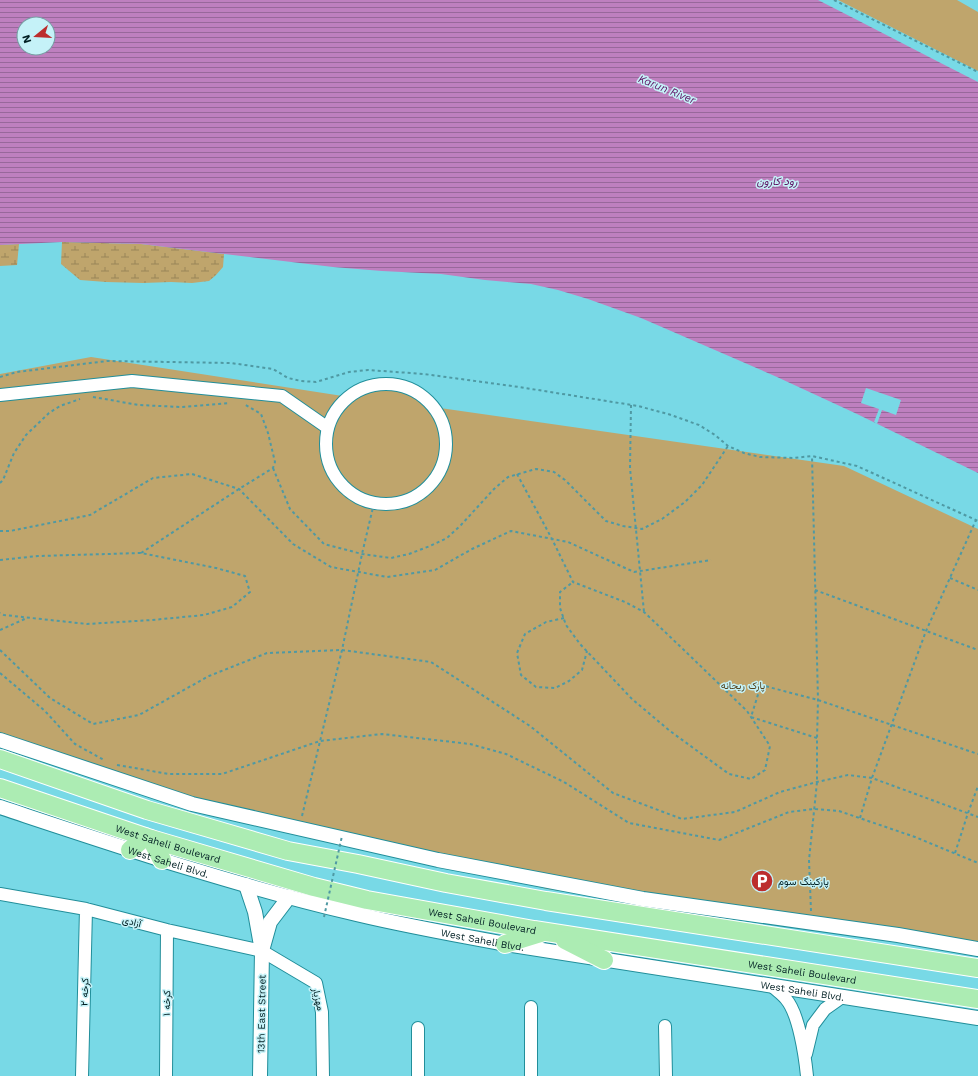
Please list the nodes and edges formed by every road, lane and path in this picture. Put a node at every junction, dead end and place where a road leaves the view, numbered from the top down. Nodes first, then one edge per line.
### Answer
1 (834, 0) edge
2 (978, 72) edge
3 (0, 377) edge
4 (0, 395) edge
5 (87, 396) dead end
6 (80, 399) dead end
7 (236, 403) dead end
8 (242, 403) dead end
9 (631, 405) junction
10 (328, 428) junction
11 (728, 446) junction
12 (812, 456) junction
13 (273, 468) junction
14 (517, 474) junction
15 (0, 484) edge
16 (239, 488) junction
17 (374, 503) junction
18 (977, 520) edge
19 (636, 528) junction
20 (0, 531) edge
21 (552, 539) junction
22 (141, 553) junction
23 (362, 554) junction
24 (0, 560) edge
25 (711, 560) dead end
26 (641, 571) junction
27 (358, 572) junction
28 (950, 578) junction
29 (573, 582) junction
30 (815, 590) junction
31 (978, 590) edge
32 (644, 612) junction
33 (0, 613) edge
34 (28, 617) junction
35 (564, 618) junction
36 (0, 630) edge
37 (926, 631) junction
38 (0, 650) edge
39 (342, 650) junction
40 (978, 650) edge
41 (587, 651) junction
42 (0, 673) edge
43 (818, 700) junction
44 (751, 717) junction
45 (892, 725) junction
46 (817, 738) junction
47 (0, 740) edge
48 (320, 741) junction
49 (978, 754) edge
50 (0, 759) edge
51 (109, 764) dead end
52 (117, 765) dead end
53 (872, 778) junction
54 (817, 782) junction
55 (978, 786) edge
56 (0, 788) edge
57 (0, 807) edge
58 (814, 809) junction
59 (968, 813) junction
60 (978, 817) edge
61 (860, 818) junction
62 (299, 828) junction
63 (342, 836) dead end
64 (148, 838) junction
65 (130, 850) junction
66 (955, 854) junction
67 (162, 860) junction
68 (978, 863) edge
69 (246, 885) junction
70 (0, 894) edge
71 (289, 897) junction
72 (86, 909) junction
73 (324, 916) dead end
74 (812, 923) junction
75 (167, 930) junction
76 (547, 932) junction
77 (505, 944) junction
78 (978, 949) edge
79 (262, 951) junction
80 (604, 960) junction
81 (978, 968) edge
82 (772, 986) junction
83 (842, 997) junction
84 (978, 999) edge
85 (531, 1007) dead end
86 (978, 1018) edge
87 (666, 1026) dead end
88 (418, 1028) dead end
89 (806, 1058) junction
90 (82, 1076) edge
91 (166, 1076) edge
92 (260, 1076) edge
93 (323, 1076) edge
94 (418, 1076) edge
95 (531, 1076) edge
96 (666, 1076) edge
97 (807, 1076) edge

1 - 2 path
3 - 9 path
4 - 10 street
5 - 7 path
6 - 15 path
8 - 13 path
9 - 11 path
9 - 19 path
10 - 17 street
10 - 17 street
11 - 12 path
11 - 19 path
12 - 18 path
12 - 30 path
13 - 16 path
13 - 23 path
14 - 19 path
14 - 21 path
14 - 23 path
16 - 20 path
16 - 22 path
16 - 27 path
17 - 23 path
18 - 28 path
19 - 26 path
21 - 26 path
21 - 27 path
21 - 29 path
22 - 24 path
22 - 34 path
23 - 27 path
25 - 26 path
26 - 32 path
27 - 39 path
28 - 31 path
28 - 37 path
29 - 32 path
29 - 35 path
30 - 37 path
30 - 43 path
32 - 44 path
33 - 34 path
34 - 36 path
35 - 41 path
35 - 41 path
37 - 40 path
37 - 45 path
38 - 39 path
39 - 48 path
39 - 54 path
41 - 44 path
42 - 51 path
43 - 44 path
43 - 45 path
43 - 46 path
44 - 46 path
45 - 49 path
45 - 53 path
46 - 54 path
47 - 62 street
48 - 52 path
48 - 58 path
48 - 62 path
50 - 81 main road
53 - 54 path
53 - 59 path
53 - 61 path
54 - 58 path
55 - 59 path
56 - 64 main road, West Saheli Boulevard
57 - 65 street, West Saheli Blvd.
58 - 61 path
58 - 74 path
59 - 60 path
59 - 66 path
61 - 66 path
62 - 74 street
63 - 73 path, bridge
64 - 65 main road
64 - 67 main road
64 - 76 main road, West Saheli Boulevard
65 - 67 street, West Saheli Blvd.
66 - 68 path
67 - 69 street, West Saheli Blvd.
69 - 71 street, West Saheli Blvd.
69 - 79 street, 13th East Street
70 - 72 street, آزادی
71 - 77 street, West Saheli Blvd.
71 - 79 street, 13th East Street
72 - 75 street, آزادی
72 - 90 street, کرخه ۲
74 - 78 street
75 - 79 street, آزادی
75 - 91 street, کرخه ۱
76 - 77 main road
76 - 80 main road
76 - 84 main road, West Saheli Boulevard
77 - 80 street, West Saheli Blvd.
79 - 92 street, 13th East Street
79 - 93 street, مهزیار
80 - 82 street, West Saheli Blvd.
82 - 83 street, West Saheli Blvd.
82 - 89 street
83 - 86 street, West Saheli Blvd.
83 - 89 street
85 - 95 street
87 - 96 street
88 - 94 street
89 - 97 street

